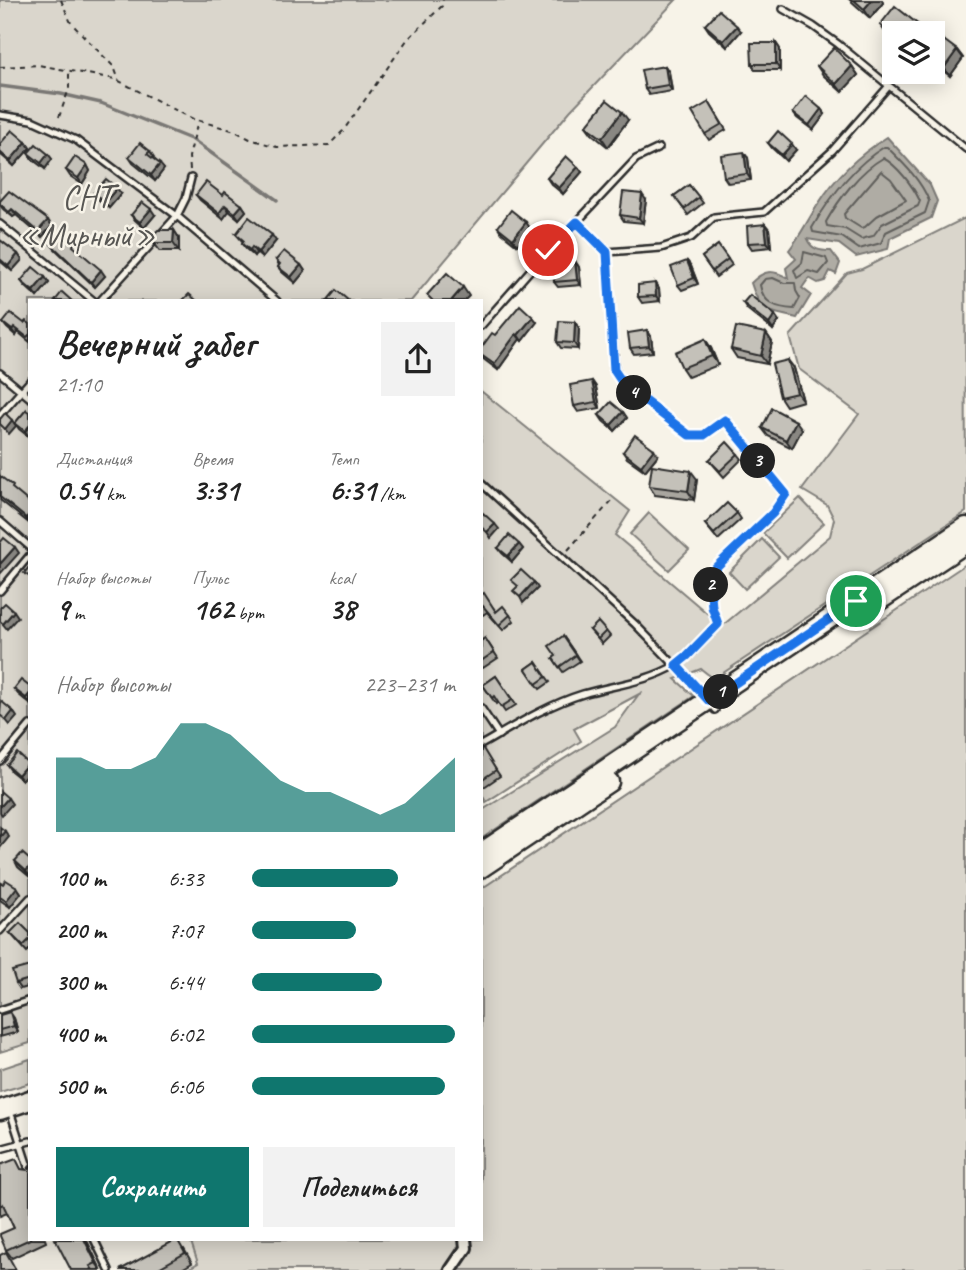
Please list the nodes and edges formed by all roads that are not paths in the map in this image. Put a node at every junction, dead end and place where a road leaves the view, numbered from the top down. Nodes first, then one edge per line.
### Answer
1 (783, 9) dead end
2 (888, 87) junction
3 (0, 115) edge
4 (659, 148) dead end
5 (966, 149) edge
6 (191, 177) road end
7 (177, 216) junction
8 (577, 222) junction
9 (0, 224) edge
10 (607, 252) junction
11 (92, 299) edge
12 (102, 299) edge
13 (275, 299) edge
14 (483, 324) edge
15 (0, 373) edge
16 (28, 383) edge
17 (21, 391) junction
18 (28, 396) edge
19 (0, 415) edge
20 (483, 485) edge
21 (0, 521) edge
22 (966, 527) edge
23 (966, 542) edge
24 (28, 545) edge
25 (28, 557) edge
26 (0, 591) edge
27 (676, 665) junction
28 (712, 706) junction
29 (483, 711) edge
30 (28, 727) edge
31 (499, 734) junction
32 (483, 744) edge
33 (0, 761) edge
34 (483, 852) edge
35 (483, 867) edge
36 (28, 900) edge
37 (0, 930) edge
38 (28, 1001) edge
39 (0, 1010) edge
40 (28, 1101) edge
41 (28, 1112) edge
42 (4, 1116) edge
43 (28, 1141) edge
44 (20, 1143) junction
45 (0, 1149) edge
46 (28, 1166) edge
47 (95, 1241) edge
48 (465, 1241) edge
49 (109, 1270) edge
50 (451, 1270) edge

1 - 2 lane
2 - 5 lane
2 - 10 lane
3 - 7 lane
4 - 8 lane
6 - 7 lane
7 - 12 lane
7 - 13 lane
8 - 10 lane
8 - 14 lane
9 - 11 lane
10 - 27 lane
15 - 17 lane
16 - 17 lane
17 - 18 lane
17 - 19 lane
20 - 27 lane
21 - 24 lane
22 - 28 main road
23 - 28 main road
25 - 26 lane
27 - 28 lane
27 - 31 lane
28 - 34 main road
28 - 35 main road
29 - 31 lane
30 - 33 lane
31 - 32 lane
36 - 37 lane
38 - 39 lane
40 - 42 main road
41 - 42 main road
42 - 44 lane
43 - 44 lane
44 - 45 lane
44 - 46 lane
47 - 49 lane
48 - 50 street

